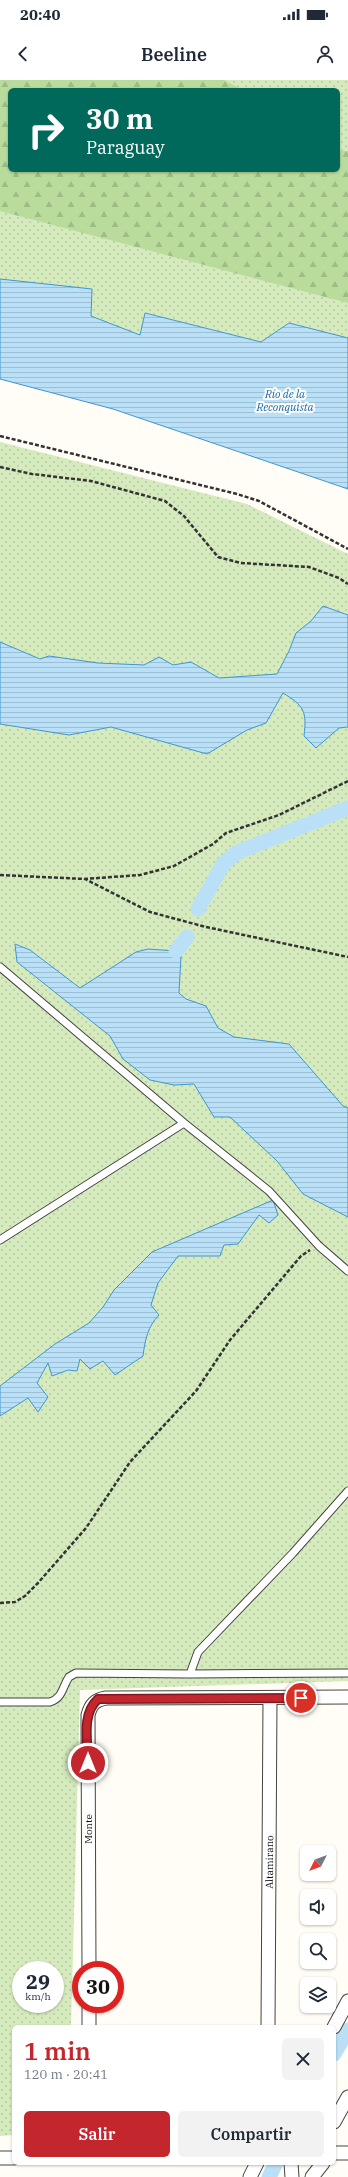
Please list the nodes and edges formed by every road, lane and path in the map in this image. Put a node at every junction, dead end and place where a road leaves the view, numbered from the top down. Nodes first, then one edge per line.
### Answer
1 (0, 436) edge
2 (0, 467) edge
3 (348, 549) edge
4 (348, 584) edge
5 (348, 781) edge
6 (0, 874) edge
7 (83, 879) junction
8 (348, 956) edge
9 (0, 967) edge
10 (184, 1123) junction
11 (0, 1240) edge
12 (319, 1246) junction
13 (348, 1271) edge
14 (348, 1491) edge
15 (0, 1603) edge
16 (348, 1673) edge
17 (190, 1674) junction
18 (348, 1697) edge
19 (270, 1698) junction
20 (0, 1702) edge
21 (89, 1961) edge
22 (348, 2001) edge
23 (89, 2013) edge
24 (89, 2025) edge
25 (268, 2025) edge
26 (335, 2025) edge
27 (348, 2097) edge
28 (336, 2118) edge
29 (336, 2153) edge
30 (348, 2153) edge
31 (0, 2158) edge
32 (12, 2158) edge
33 (256, 2165) edge
34 (291, 2165) edge
35 (321, 2165) edge
36 (250, 2177) edge
37 (292, 2177) edge
38 (312, 2177) edge

1 - 3 path
2 - 4 path
5 - 7 path
6 - 7 path
7 - 8 path
9 - 10 lane
10 - 11 lane
10 - 12 lane
12 - 13 lane
12 - 15 path
14 - 17 lane
16 - 17 lane
17 - 20 lane
18 - 19 street
19 - 21 street, Monte
19 - 25 street, Altamirano
22 - 26 street
23 - 24 street
27 - 28 street
29 - 30 street
31 - 32 street
33 - 36 street
34 - 37 street
35 - 38 street

